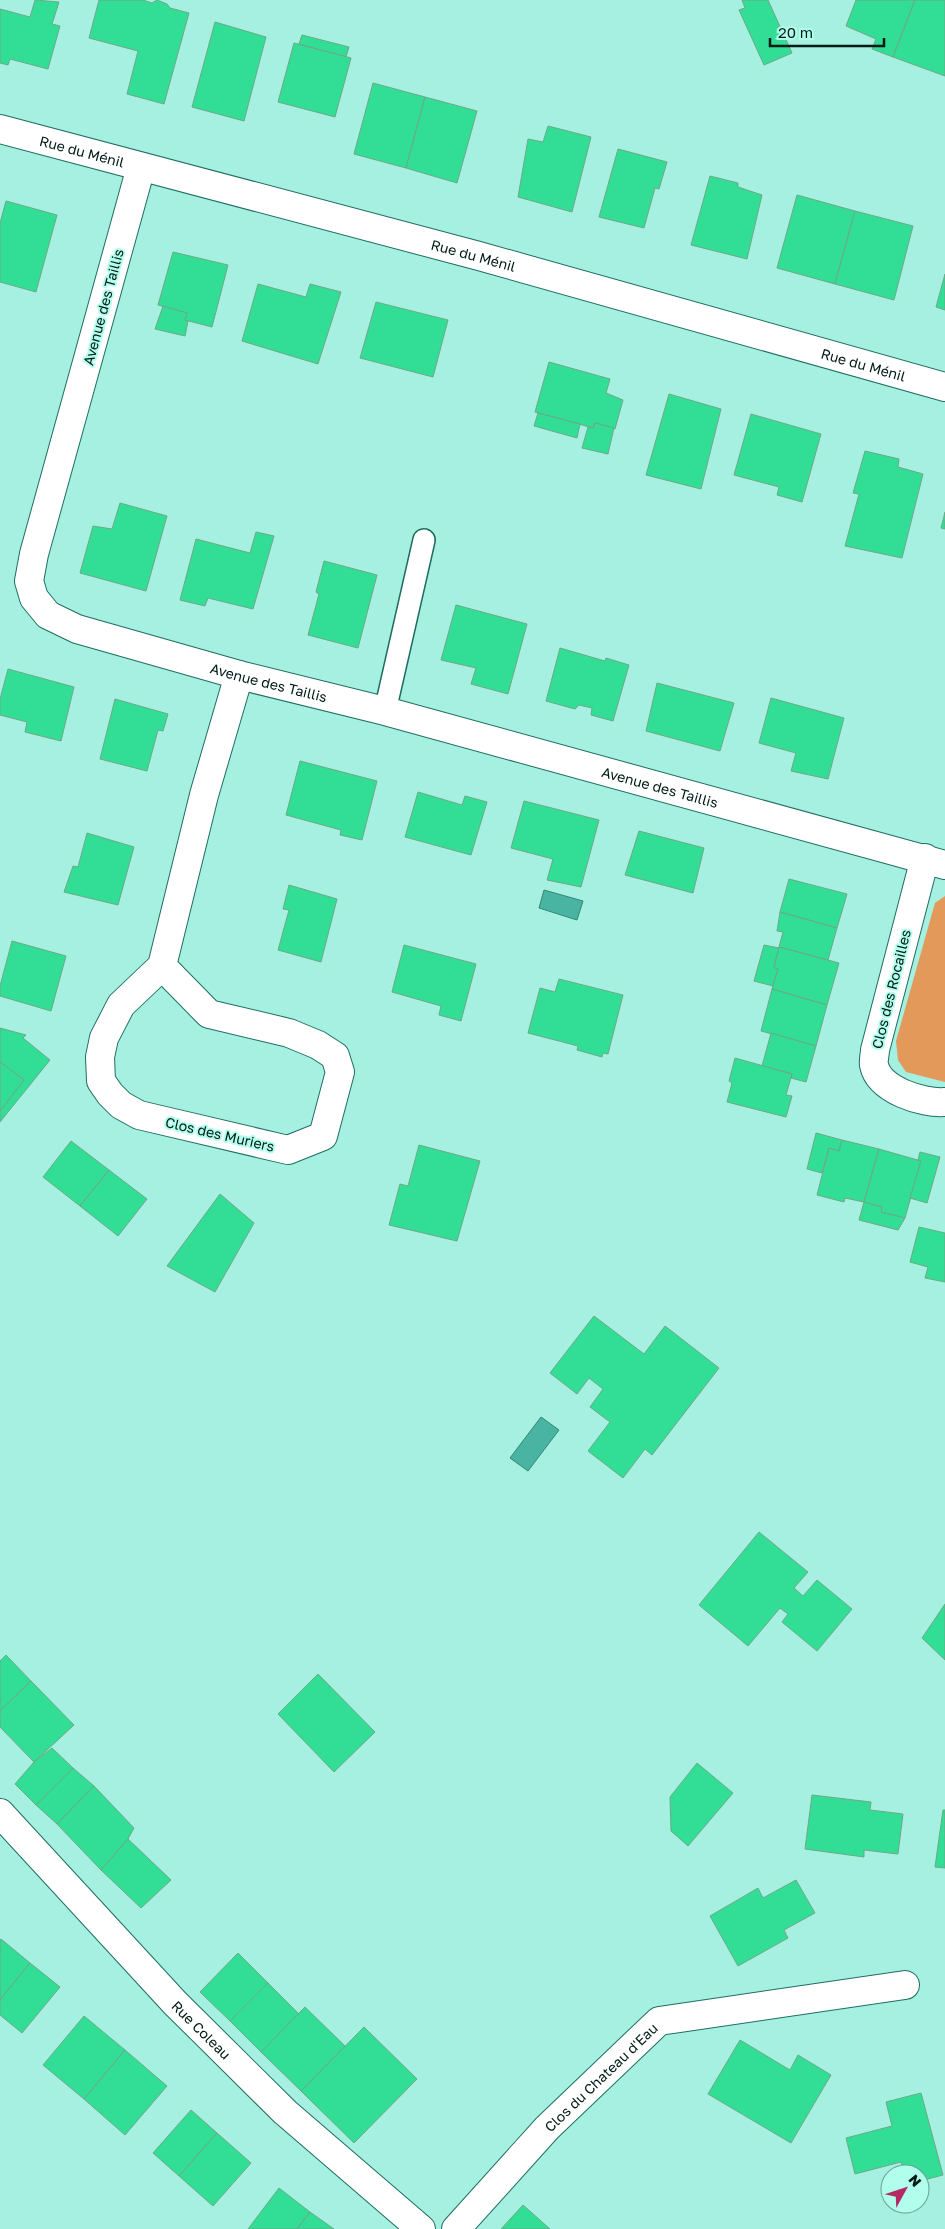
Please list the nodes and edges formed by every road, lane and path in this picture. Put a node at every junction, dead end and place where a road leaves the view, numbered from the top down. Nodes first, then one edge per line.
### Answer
1 (0, 129) edge
2 (141, 167) junction
3 (945, 387) edge
4 (424, 540) dead end
5 (239, 675) junction
6 (385, 711) junction
7 (935, 862) edge
8 (162, 966) junction
9 (945, 1102) edge
10 (0, 1813) edge
11 (904, 1985) dead end
12 (421, 2229) edge
13 (456, 2229) edge

1 - 2 street, Rue du Ménil
2 - 3 street, Rue du Ménil
2 - 5 street, Avenue des Taillis
4 - 6 lane
5 - 6 street, Avenue des Taillis
5 - 8 street
6 - 7 street, Avenue des Taillis
7 - 9 street, Clos des Rocailles
8 - 8 street, Clos des Muriers
10 - 12 street, Rue Coleau
11 - 13 street, Clos du Chateau d'Eau

